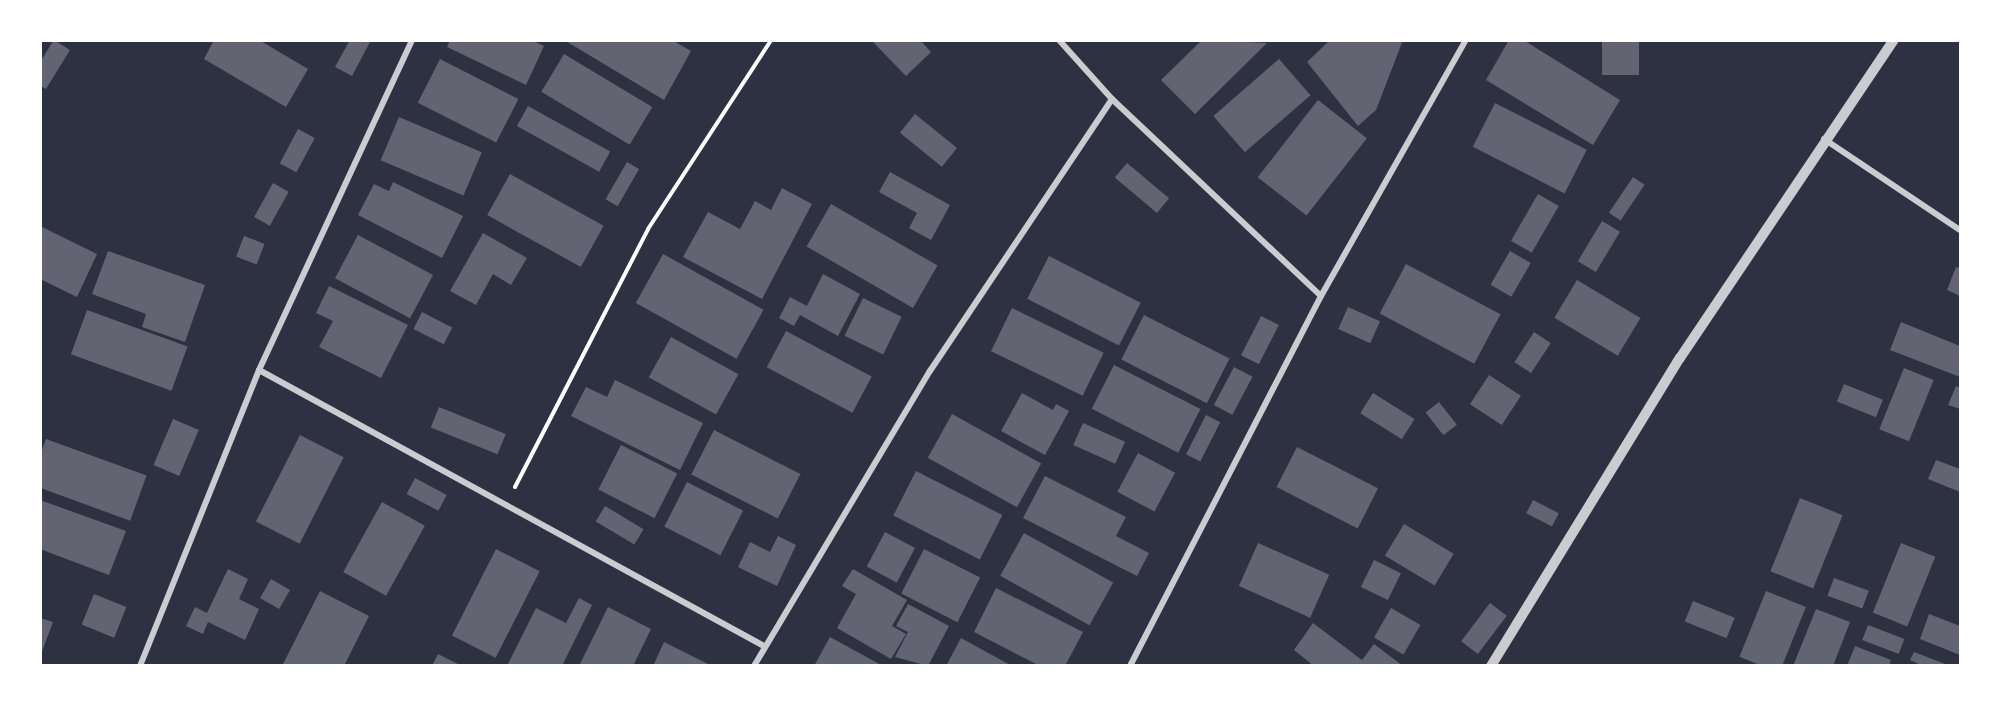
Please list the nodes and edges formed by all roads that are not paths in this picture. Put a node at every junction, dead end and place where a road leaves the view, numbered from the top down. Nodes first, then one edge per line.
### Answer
1 (412, 40) edge
2 (1059, 40) edge
3 (1466, 40) edge
4 (1894, 40) edge
5 (1112, 99) junction
6 (1824, 139) junction
7 (1960, 230) edge
8 (1321, 296) junction
9 (259, 370) junction
10 (764, 646) junction
11 (140, 666) edge
12 (754, 666) edge
13 (1130, 666) edge
14 (1491, 666) edge

1 - 9 street
2 - 5 street
3 - 8 street
4 - 6 street
5 - 8 street
5 - 10 street
6 - 7 street
6 - 14 street
8 - 13 street
9 - 10 street
9 - 11 street
10 - 12 street

